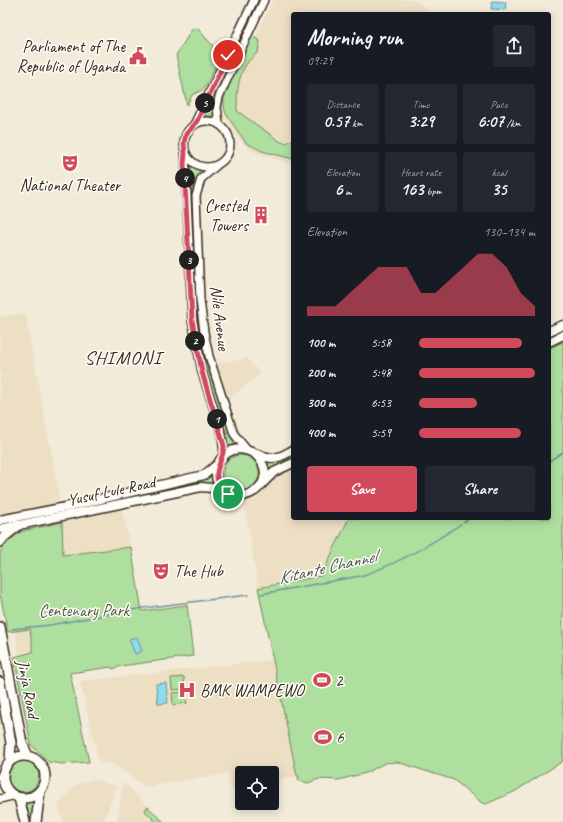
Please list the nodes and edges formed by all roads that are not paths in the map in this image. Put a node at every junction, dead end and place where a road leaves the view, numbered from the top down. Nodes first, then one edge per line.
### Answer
1 (254, 0) edge
2 (264, 0) edge
3 (196, 123) junction
4 (219, 124) junction
5 (185, 153) junction
6 (217, 165) junction
7 (563, 325) edge
8 (551, 330) edge
9 (563, 335) edge
10 (551, 341) edge
11 (250, 451) junction
12 (291, 451) edge
13 (224, 456) junction
14 (218, 464) junction
15 (291, 464) edge
16 (260, 486) junction
17 (228, 494) junction
18 (0, 520) edge
19 (19, 525) junction
20 (0, 529) edge
21 (0, 542) edge
22 (0, 627) edge
23 (0, 682) edge
24 (28, 756) junction
25 (10, 760) junction
26 (1, 775) edge
27 (40, 792) junction
28 (16, 797) junction
29 (0, 799) edge
30 (25, 822) edge
31 (36, 822) edge

1 - 3 main road
2 - 4 main road
3 - 4 main road
3 - 5 main road
4 - 6 main road
5 - 6 main road
5 - 13 main road, Nile Avenue
6 - 11 main road, Nile Avenue
7 - 8 main road
9 - 10 main road
11 - 12 main road
11 - 13 main road
11 - 16 main road
13 - 14 main road
14 - 17 main road
14 - 18 main road, Yusuf Lule Road
15 - 16 main road
16 - 17 main road
17 - 19 main road, Yusuf Lule Road
19 - 20 main road, Yusuf Lule Road
19 - 21 highway
22 - 24 highway, Jinja Road
23 - 25 highway, Jinja Road
24 - 25 highway
24 - 27 highway
25 - 26 highway
26 - 28 highway
27 - 28 highway
27 - 31 highway
28 - 29 main road
28 - 30 highway

